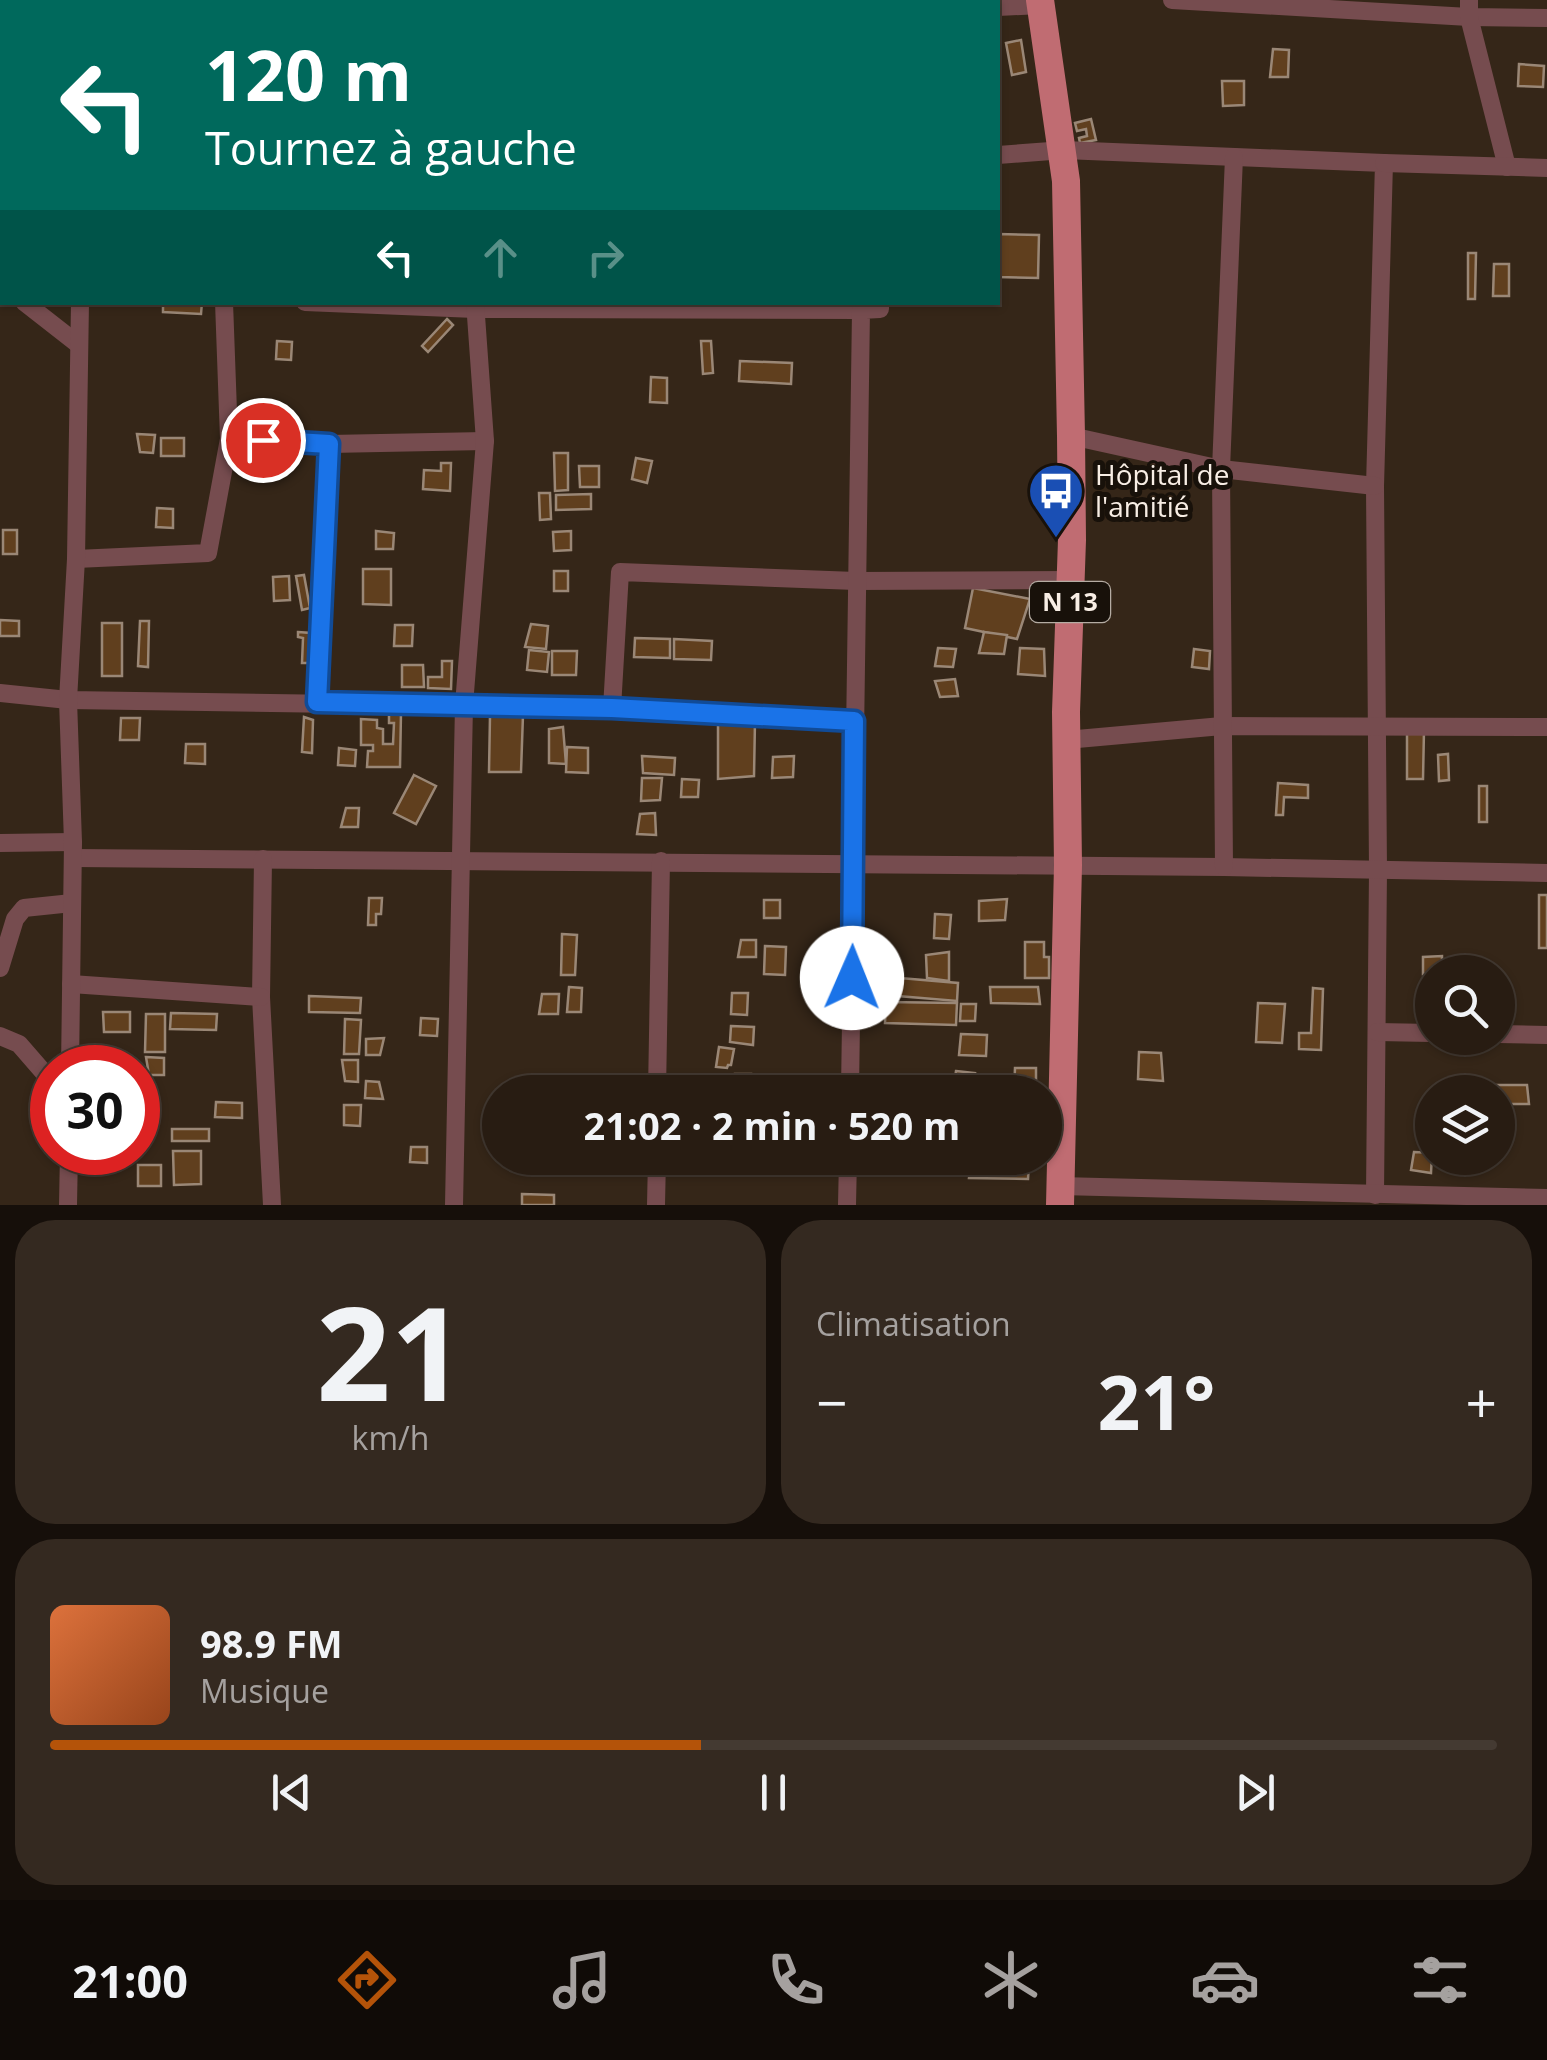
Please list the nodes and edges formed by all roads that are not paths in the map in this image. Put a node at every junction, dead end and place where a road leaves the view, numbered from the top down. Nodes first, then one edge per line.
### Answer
1 (1172, 0) edge
2 (1040, 3) edge
3 (1000, 7) edge
4 (1469, 9) edge
5 (1547, 18) edge
6 (1064, 150) junction
7 (1000, 154) edge
8 (1234, 157) junction
9 (1384, 163) junction
10 (1506, 166) junction
11 (1547, 168) edge
12 (28, 305) edge
13 (80, 305) edge
14 (224, 305) edge
15 (432, 305) edge
16 (880, 305) edge
17 (475, 306) edge
18 (860, 310) junction
19 (79, 345) junction
20 (1072, 436) junction
21 (229, 438) junction
22 (485, 441) junction
23 (329, 444) junction
24 (1221, 470) junction
25 (1375, 486) junction
26 (76, 559) junction
27 (1071, 580) junction
28 (856, 581) junction
29 (0, 693) edge
30 (68, 700) junction
31 (317, 702) junction
32 (464, 705) junction
33 (612, 708) junction
34 (854, 721) junction
35 (1222, 726) junction
36 (1378, 726) junction
37 (1547, 727) edge
38 (1066, 740) junction
39 (0, 843) edge
40 (73, 850) junction
41 (263, 859) junction
42 (461, 860) junction
43 (660, 861) junction
44 (855, 865) junction
45 (1068, 865) junction
46 (1224, 866) junction
47 (1378, 870) junction
48 (1547, 873) edge
49 (72, 903) junction
50 (0, 968) edge
51 (71, 984) junction
52 (261, 997) junction
53 (1377, 1032) junction
54 (1415, 1033) edge
55 (1515, 1034) edge
56 (1547, 1035) edge
57 (0, 1036) edge
58 (70, 1045) edge
59 (30, 1057) edge
60 (658, 1075) edge
61 (850, 1075) edge
62 (69, 1175) edge
63 (657, 1175) edge
64 (848, 1175) edge
65 (1060, 1196) edge
66 (1375, 1196) junction
67 (1547, 1198) edge
68 (68, 1205) edge
69 (272, 1205) edge
70 (454, 1205) edge
71 (656, 1205) edge
72 (847, 1205) edge

1 - 4 street
2 - 3 street
2 - 6 main road, N 13
4 - 5 street
4 - 10 street
6 - 7 street
6 - 8 street
6 - 20 main road, N 13
8 - 9 street
8 - 24 street
9 - 10 street
9 - 25 street
10 - 11 street
12 - 19 street
13 - 19 street
14 - 21 street
15 - 17 street
16 - 18 street
17 - 18 street
17 - 22 street
18 - 28 street
19 - 26 street
20 - 24 street
20 - 27 main road, N 13
21 - 23 street
21 - 26 street
22 - 23 street
22 - 32 street
23 - 31 street
24 - 25 street
24 - 35 street
25 - 36 street
26 - 30 street
27 - 28 street
27 - 38 main road, N 13
28 - 33 street
28 - 34 street
29 - 30 street
30 - 31 street
30 - 40 street
31 - 32 street
32 - 33 street
32 - 42 street
33 - 34 street
34 - 44 street
35 - 36 street
35 - 38 street
35 - 46 street
36 - 37 street
36 - 47 street
38 - 45 main road, N 13
39 - 40 street
40 - 41 street
40 - 49 street
41 - 42 street
41 - 52 street
42 - 43 street
42 - 70 street
43 - 44 street
43 - 60 street
44 - 45 street
44 - 61 street
45 - 46 street
45 - 65 main road, N 13
46 - 47 street
47 - 48 street
47 - 53 street
49 - 50 street
49 - 51 street
51 - 52 street
51 - 58 street
52 - 69 street
53 - 54 street
53 - 66 street
55 - 56 street
57 - 59 street
62 - 68 street
63 - 71 street
64 - 72 street
65 - 66 street
66 - 67 street

